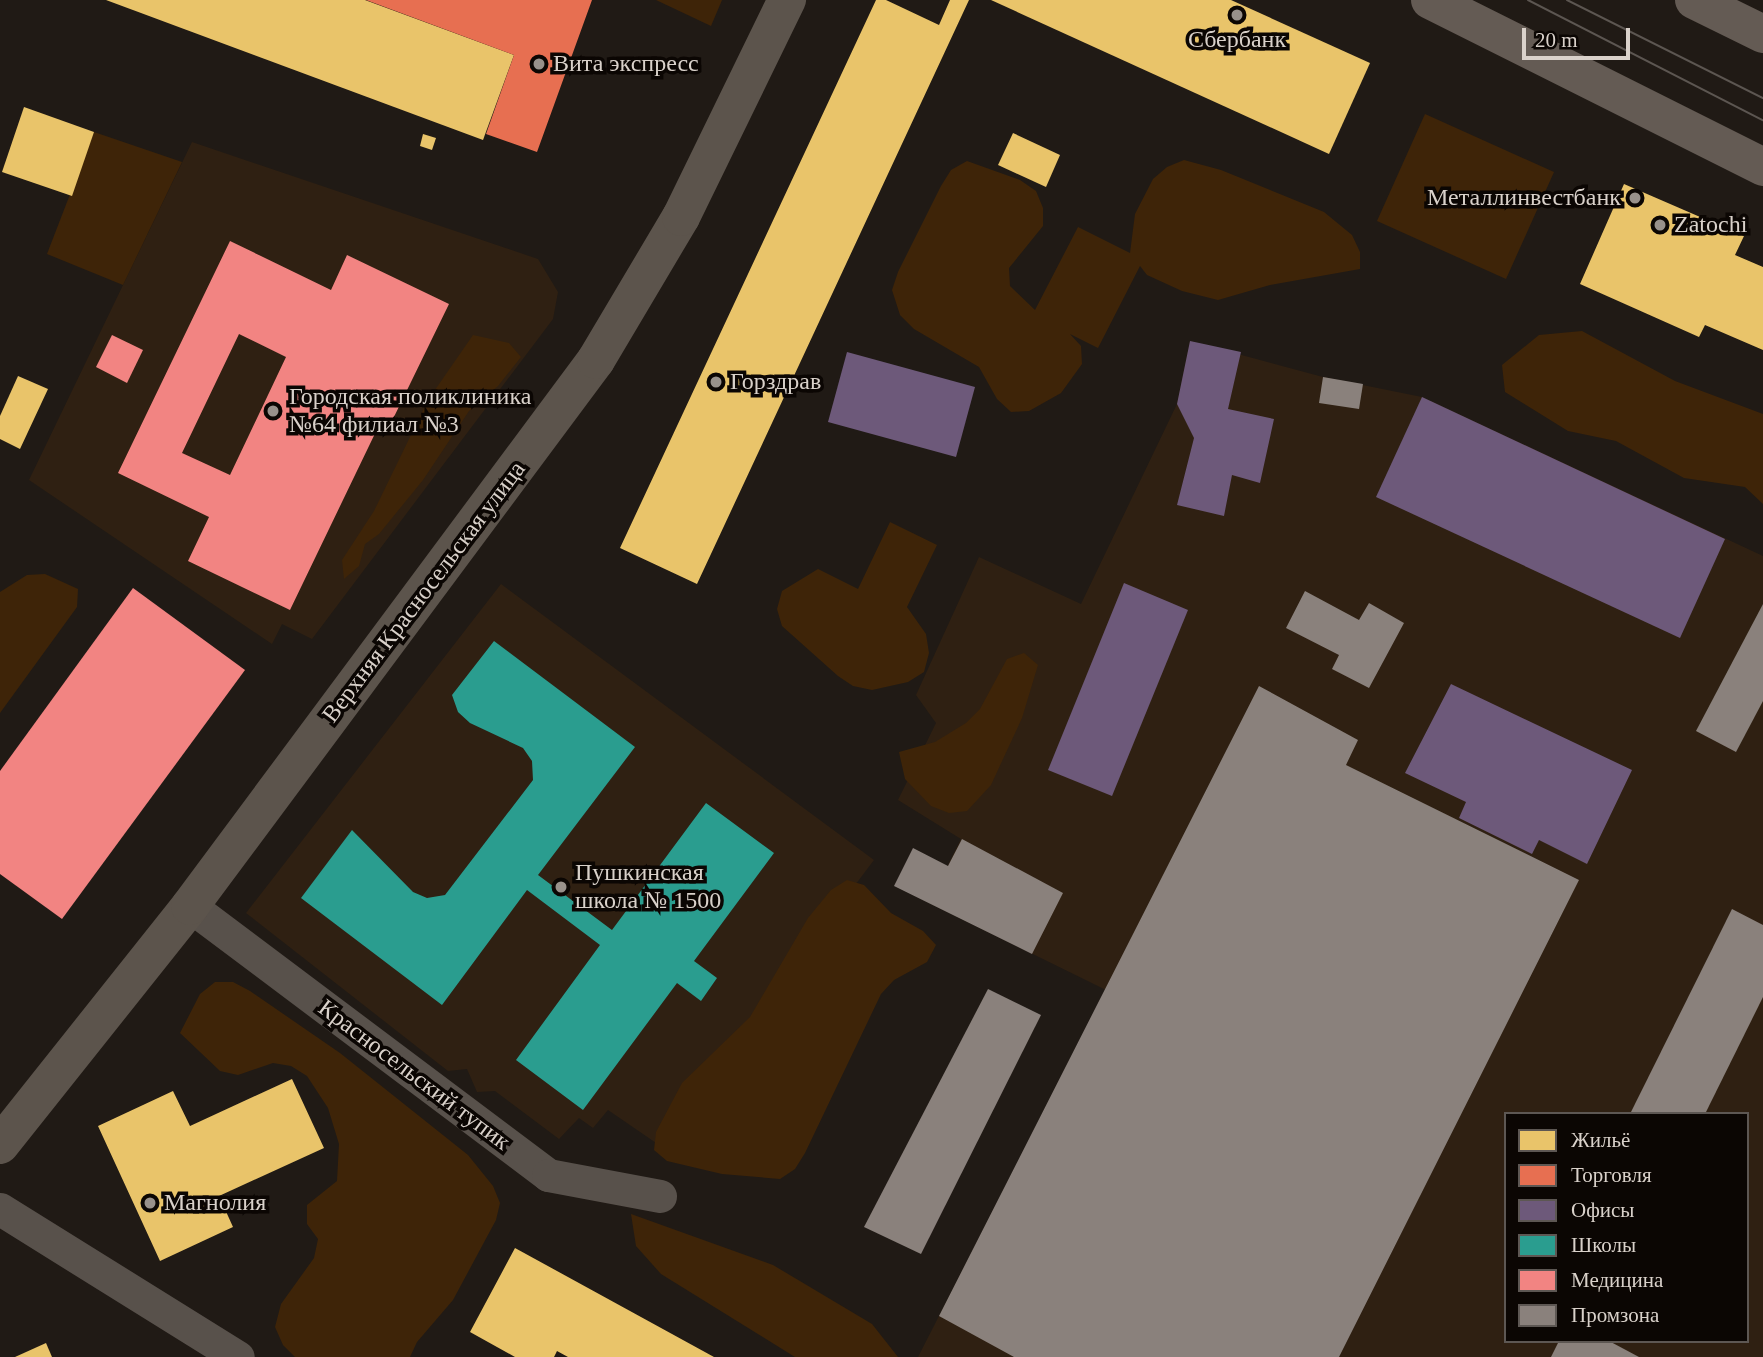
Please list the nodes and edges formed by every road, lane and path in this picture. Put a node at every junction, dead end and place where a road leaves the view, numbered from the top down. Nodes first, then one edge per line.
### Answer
1 (787, 0) edge
2 (1430, 0) edge
3 (1694, 0) edge
4 (1763, 34) edge
5 (1763, 167) edge
6 (190, 906) junction
7 (0, 1145) edge
8 (660, 1196) dead end
9 (0, 1209) edge
10 (239, 1357) edge

1 - 6 street, Верхняя Красносельская улица
2 - 5 main road
3 - 4 main road
6 - 7 street, Верхняя Красносельская улица
6 - 8 street, Красносельский тупик
9 - 10 street

